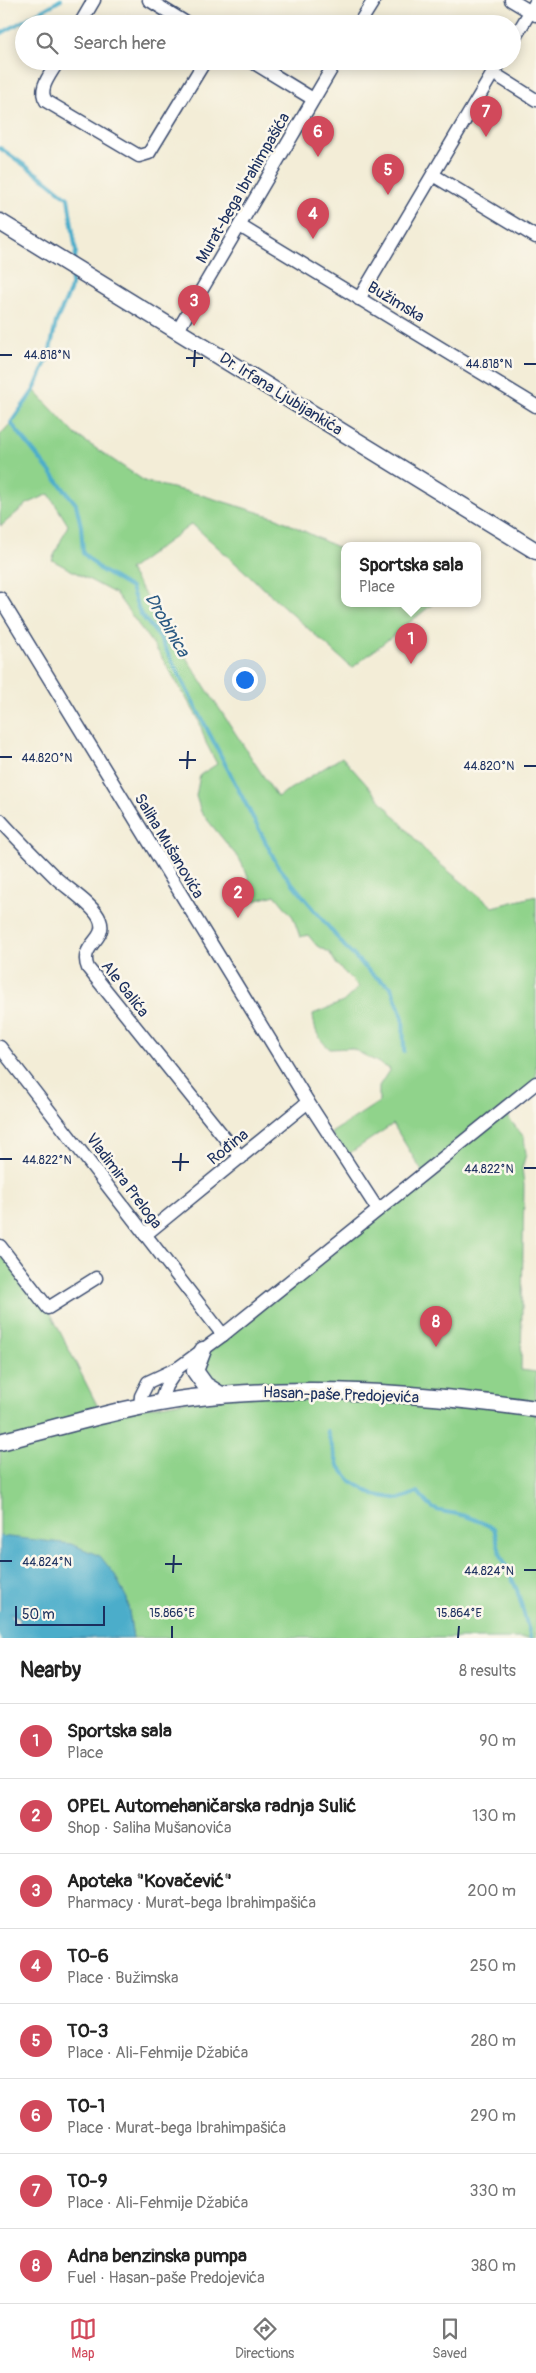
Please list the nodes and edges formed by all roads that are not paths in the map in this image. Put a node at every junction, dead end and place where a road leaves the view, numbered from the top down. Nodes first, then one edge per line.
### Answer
1 (94, 0) edge
2 (149, 0) edge
3 (374, 0) edge
4 (511, 0) edge
5 (534, 10) edge
6 (85, 15) edge
7 (173, 15) edge
8 (365, 15) edge
9 (521, 29) edge
10 (53, 70) edge
11 (200, 70) edge
12 (266, 70) edge
13 (331, 70) edge
14 (495, 70) edge
15 (493, 73) junction
16 (313, 99) junction
17 (536, 100) edge
18 (434, 175) junction
19 (0, 222) edge
20 (240, 226) junction
21 (534, 231) edge
22 (360, 299) junction
23 (178, 330) junction
24 (536, 406) edge
25 (536, 551) edge
26 (0, 598) edge
27 (0, 820) edge
28 (0, 1047) edge
29 (536, 1082) edge
30 (308, 1102) junction
31 (241, 1158) junction
32 (378, 1210) junction
33 (145, 1235) junction
34 (0, 1246) edge
35 (96, 1278) dead end
36 (223, 1335) junction
37 (203, 1350) junction
38 (178, 1368) junction
39 (221, 1395) junction
40 (160, 1404) junction
41 (140, 1407) junction
42 (536, 1409) edge
43 (0, 1442) edge

1 - 6 street
2 - 7 street
3 - 8 street
4 - 5 street
5 - 9 street
10 - 11 street
12 - 16 street
13 - 16 street, Murat-bega Ibrahimpašića
14 - 15 street
15 - 17 street
15 - 18 street
16 - 20 street, Murat-bega Ibrahimpašića
18 - 21 street
18 - 22 street
19 - 23 main road, Dr. Irfana Ljubijankića
20 - 22 street, Bužimska
20 - 23 street, Murat-bega Ibrahimpašića
22 - 24 street, Bužimska
23 - 25 main road, Dr. Irfana Ljubijankića
26 - 30 street, Saliha Mušanovića
27 - 31 street, Ale Galića
28 - 33 street, Vladimira Preloga
29 - 32 street
30 - 31 street, Rođina
30 - 32 street, Saliha Mušanovića
31 - 33 street, Rođina
32 - 36 street
33 - 36 street, Vladimira Preloga
34 - 35 street
36 - 37 street
37 - 38 street
37 - 39 main road
38 - 40 street
38 - 41 street
39 - 40 main road, Hasan-paše Predojevića
39 - 42 main road, Hasan-paše Predojevića
40 - 41 main road, Hasan-paše Predojevića
41 - 43 main road, Hasan-paše Predojevića

